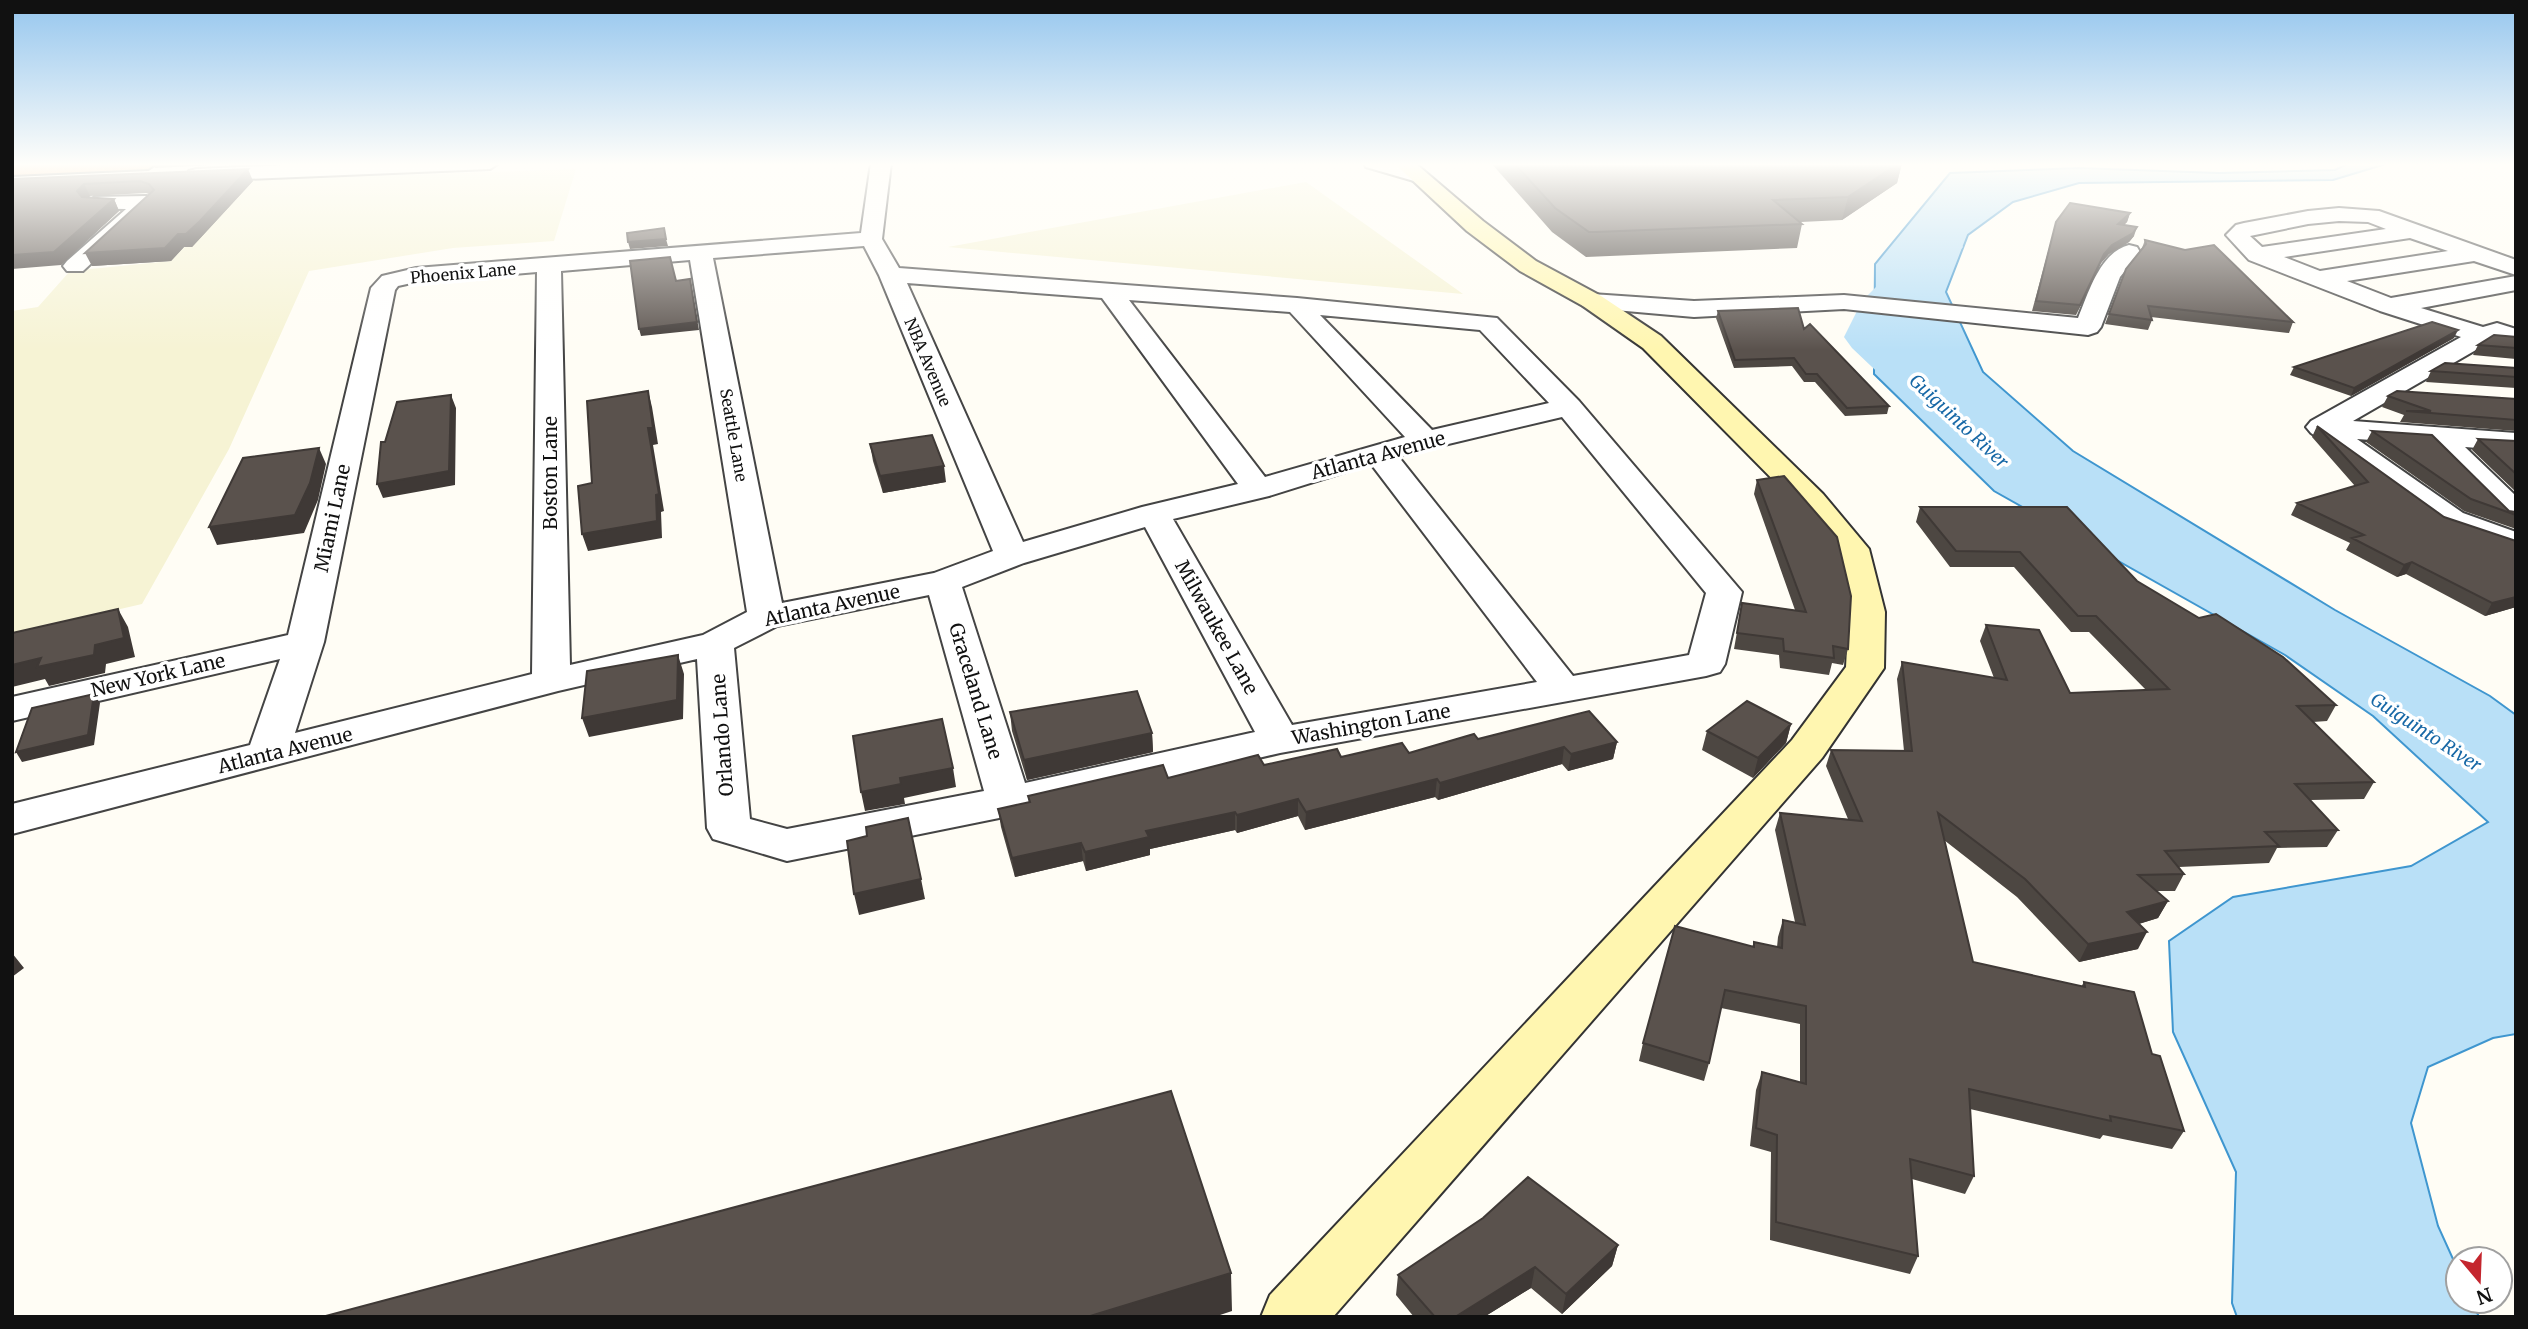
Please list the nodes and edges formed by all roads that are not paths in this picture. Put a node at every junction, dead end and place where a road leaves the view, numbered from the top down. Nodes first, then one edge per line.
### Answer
1 (120, 225) edge
2 (873, 225) edge
3 (1477, 225) edge
4 (2270, 225) edge
5 (2397, 225) edge
6 (871, 239) junction
7 (2129, 252) edge
8 (2476, 253) junction
9 (701, 254) junction
10 (549, 265) junction
11 (75, 266) dead end
12 (2516, 268) edge
13 (891, 275) junction
14 (2321, 278) junction
15 (390, 281) joint
16 (2516, 283) edge
17 (1111, 293) junction
18 (1592, 301) junction
19 (1297, 306) junction
20 (2389, 306) junction
21 (2516, 325) edge
22 (2483, 335) junction
23 (2516, 337) edge
24 (2435, 363) junction
25 (2475, 366) edge
26 (2386, 390) junction
27 (2438, 394) edge
28 (1569, 407) junction
29 (2320, 427) junction
30 (2437, 436) junction
31 (1425, 441) junction
32 (2516, 442) edge
33 (1378, 452) junction
34 (1258, 489) junction
35 (1154, 514) junction
36 (2516, 514) edge
37 (2516, 544) edge
38 (1012, 556) junction
39 (943, 582) junction
40 (766, 617) junction
41 (305, 642) junction
42 (715, 643) junction
43 (551, 681) junction
44 (1564, 690) junction
45 (12, 709) edge
46 (1280, 740) junction
47 (267, 755) junction
48 (1009, 801) junction
49 (12, 819) edge
50 (729, 828) joint
51 (1292, 1317) edge

1 - 11 street
2 - 6 street
3 - 18 street
4 - 14 street
5 - 8 street
6 - 9 street, Phoenix Lane
6 - 13 street, NBA Avenue
7 - 18 street
8 - 12 street
8 - 14 street
9 - 10 street, Phoenix Lane
9 - 40 street, Seattle Lane
10 - 15 street, Phoenix Lane
10 - 43 street, Boston Lane
13 - 17 street
13 - 38 street, NBA Avenue
14 - 20 street
15 - 41 street, Miami Lane
16 - 20 street
17 - 19 street
17 - 34 street
18 - 51 street
19 - 28 street
19 - 31 street
20 - 22 street
21 - 22 street
22 - 23 street
22 - 24 street
24 - 25 street
24 - 26 street
26 - 27 street
26 - 29 street
28 - 31 street, Atlanta Avenue
28 - 44 street, Washington Lane
29 - 30 street
29 - 37 street
30 - 32 street
30 - 36 street
31 - 33 street, Atlanta Avenue
33 - 34 street, Atlanta Avenue
33 - 44 street
34 - 35 street, Atlanta Avenue
35 - 38 street, Atlanta Avenue
35 - 46 street, Milwaukee Lane
38 - 39 street, Atlanta Avenue
39 - 40 street, Atlanta Avenue
39 - 48 street, Graceland Lane
40 - 42 street, Atlanta Avenue
41 - 45 street, New York Lane
41 - 47 street, Miami Lane
42 - 43 street, Atlanta Avenue
42 - 50 street, Orlando Lane
43 - 47 street, Atlanta Avenue
44 - 46 street, Washington Lane
46 - 48 street, Washington Lane
47 - 49 street, Atlanta Avenue
48 - 50 street, Washington Lane

